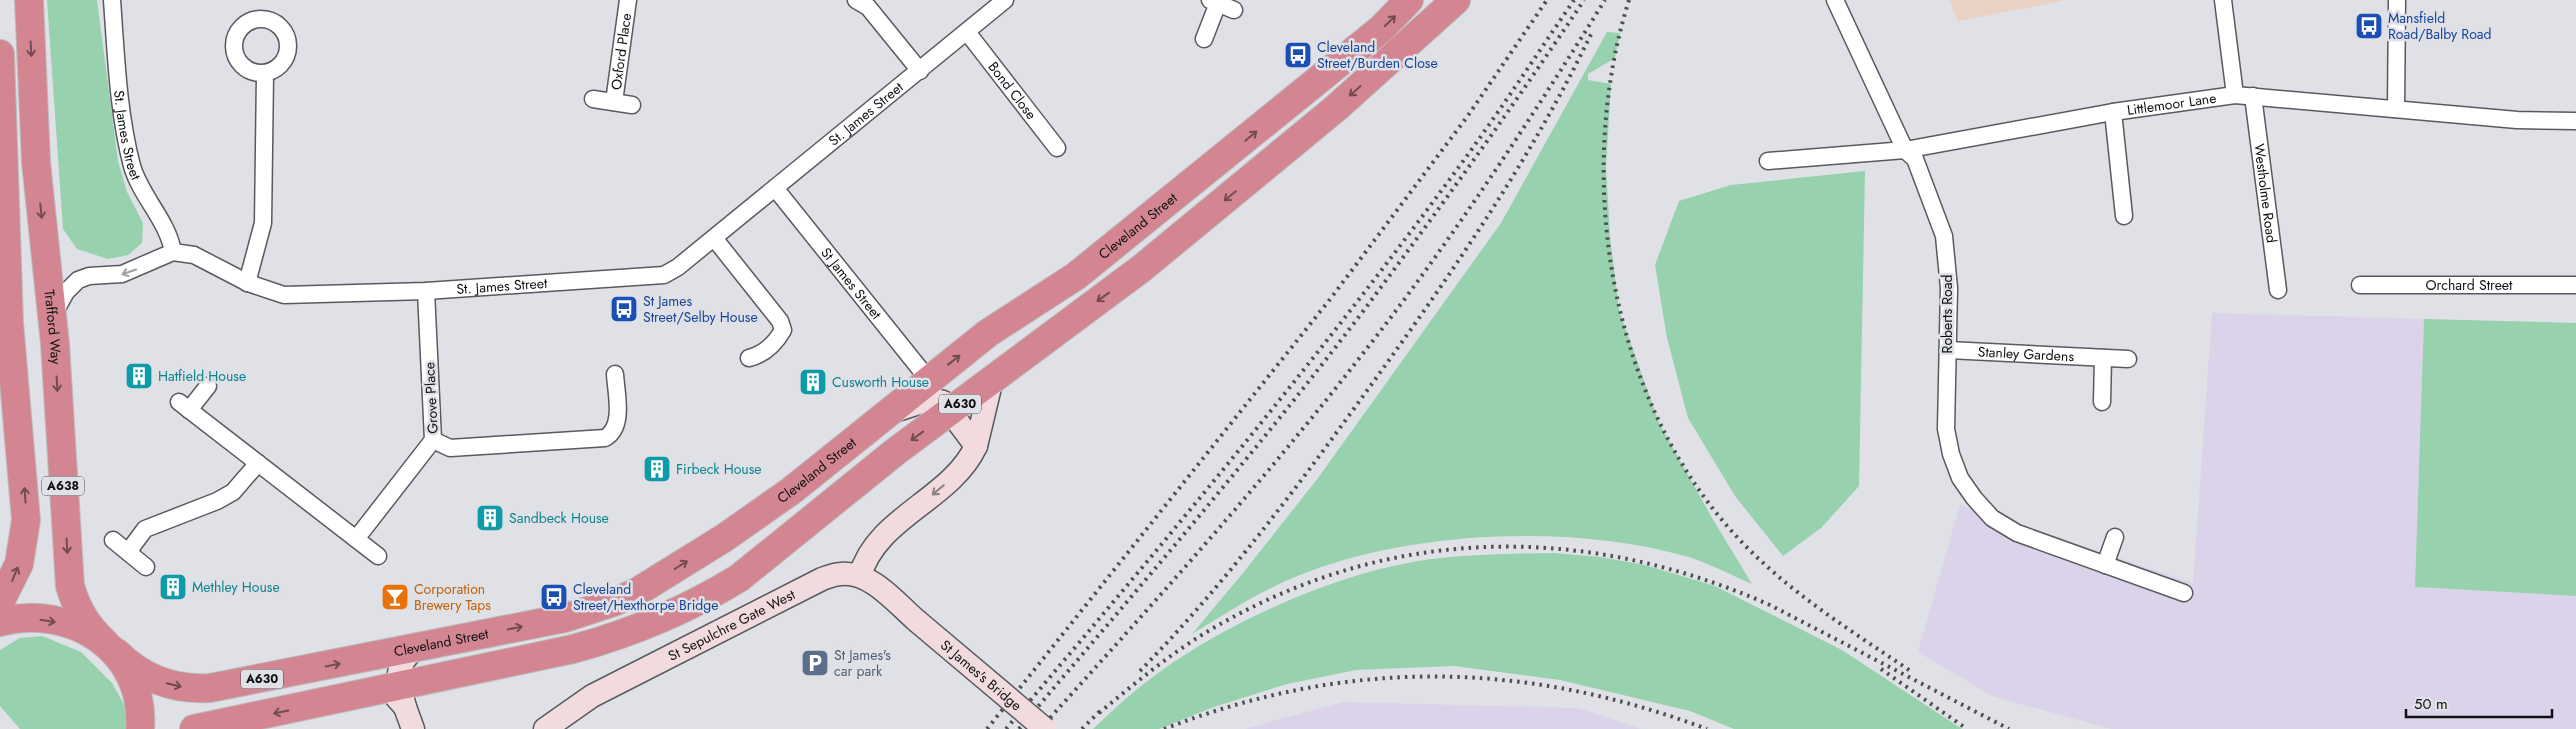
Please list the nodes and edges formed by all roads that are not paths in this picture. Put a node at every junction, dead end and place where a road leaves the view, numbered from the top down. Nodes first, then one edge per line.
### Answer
1 (29, 0) edge
2 (112, 0) edge
3 (628, 0) edge
4 (856, 0) edge
5 (1005, 0) edge
6 (1409, 0) edge
7 (1456, 0) edge
8 (1835, 0) edge
9 (2223, 0) edge
10 (2397, 0) edge
11 (1214, 2) edge
12 (1234, 10) dead end
13 (967, 32) junction
14 (1204, 39) dead end
15 (0, 54) edge
16 (920, 71) junction
17 (265, 74) dead end
18 (2235, 95) junction
19 (2253, 96) junction
20 (593, 99) dead end
21 (614, 102) junction
22 (632, 105) dead end
23 (2396, 109) junction
24 (2113, 112) junction
25 (2576, 121) edge
26 (1058, 148) dead end
27 (1906, 150) junction
28 (1768, 161) dead end
29 (775, 188) junction
30 (2124, 216) dead end
31 (714, 238) junction
32 (173, 252) junction
33 (3, 256) edge
34 (247, 282) junction
35 (2360, 285) dead end
36 (2576, 285) edge
37 (2278, 290) dead end
38 (426, 291) junction
39 (4, 316) edge
40 (52, 318) junction
41 (1948, 350) junction
42 (749, 358) dead end
43 (2103, 358) junction
44 (2128, 358) dead end
45 (615, 374) dead end
46 (928, 379) junction
47 (992, 379) junction
48 (208, 386) dead end
49 (2102, 402) dead end
50 (950, 412) junction
51 (889, 413) junction
52 (434, 440) junction
53 (976, 446) junction
54 (258, 463) junction
55 (2115, 537) dead end
56 (356, 539) junction
57 (113, 540) dead end
58 (128, 552) junction
59 (378, 556) dead end
60 (2105, 565) junction
61 (146, 567) dead end
62 (860, 576) junction
63 (2184, 593) dead end
64 (0, 602) edge
65 (0, 622) edge
66 (111, 648) junction
67 (416, 648) junction
68 (395, 694) junction
69 (140, 729) edge
70 (194, 729) edge
71 (413, 729) edge
72 (544, 729) edge
73 (1045, 729) edge

1 -> 40 highway, Trafford Way / A638
2 - 32 street, St. James Street
3 - 21 street, Oxford Place
4 - 16 street
5 - 13 street, St. James Street
46 -> 6 highway, Cleveland Street / A630
7 -> 47 highway, A630
8 - 27 street, Roberts Road
9 - 18 street
10 - 23 street
11 - 12 street
11 - 14 street
13 - 16 street, St. James Street
13 - 26 street, Bond Close
15 - 33 highway, A638
16 - 29 street, St. James Street
17 - 34 street
18 - 19 street, Littlemoor Lane
18 - 24 street, Littlemoor Lane
19 - 23 street, Littlemoor Lane
19 - 37 street, Westholme Road
20 - 21 street, Oxford Place
21 - 22 street, Oxford Place
23 - 25 street, Littlemoor Lane
24 - 27 street, Littlemoor Lane
24 - 30 street
27 - 28 street, Littlemoor Lane
27 - 41 street, Roberts Road
29 - 31 street, St. James Street
29 - 46 street, St James Street
31 - 38 street, St. James Street
31 - 42 street
32 - 34 street, St. James Street
32 -> 40 street
33 - 39 highway, A638
34 - 38 street, St. James Street
35 - 36 street, Orchard Street
38 - 52 street, Grove Place
64 -> 39 highway, A638
40 -> 66 highway, Trafford Way / A638
41 - 43 street, Stanley Gardens
41 - 60 street, Roberts Road
43 - 44 street, Stanley Gardens
43 - 49 street
45 - 52 street
46 - 51 highway, Cleveland Street / A630
47 - 50 highway, A630
47 - 53 street
48 - 54 street
50 - 51 street
50 - 53 street
50 -> 68 highway, A630
67 -> 51 highway, Cleveland Street / A630
52 - 56 street, Grove Place
53 -> 62 street
54 - 56 street
54 - 58 street
55 - 60 street
56 - 59 street
57 - 58 street
58 - 61 street
60 - 63 street, Roberts Road
62 - 72 street, St Sepulchre Gate West
62 - 73 street, St James's Bridge, bridge
65 -> 66 highway
66 -> 67 highway, Cleveland Street / A630
66 - 69 highway, A638
67 - 68 street
68 -> 70 highway, A630
68 - 71 street

